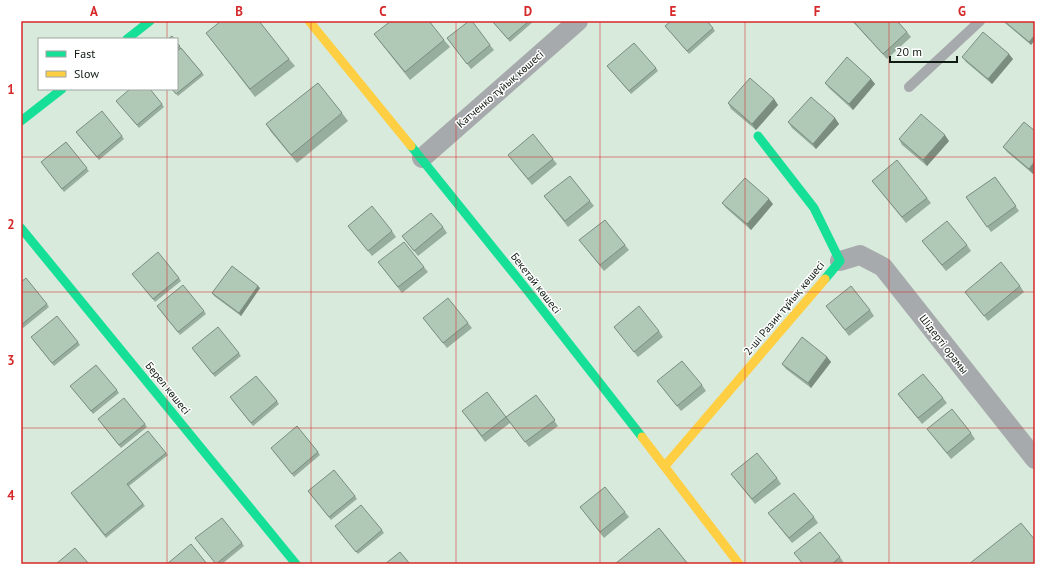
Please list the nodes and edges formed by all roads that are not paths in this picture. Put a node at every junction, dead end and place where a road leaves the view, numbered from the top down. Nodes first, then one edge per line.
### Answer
1 (150, 21) edge
2 (309, 21) edge
3 (578, 21) edge
4 (980, 21) edge
5 (128, 38) edge
6 (909, 87) dead end
7 (61, 90) edge
8 (21, 121) edge
9 (758, 136) dead end
10 (422, 158) junction
11 (21, 228) edge
12 (840, 261) junction
13 (1035, 459) edge
14 (665, 466) junction
15 (296, 564) edge
16 (739, 564) edge

1 - 5 street
2 - 10 street, Бекетай көшесі
3 - 10 street, Катченко тұйық көшесі
4 - 6 lane
7 - 8 street
9 - 12 street, 2-ші Разин тұйық көшесі
10 - 14 street, Бекетай көшесі
11 - 15 street, Берел көшесі
12 - 13 street, Шідерті орамы
12 - 14 street, 2-ші Разин тұйық көшесі
14 - 16 street, Бекетай көшесі

